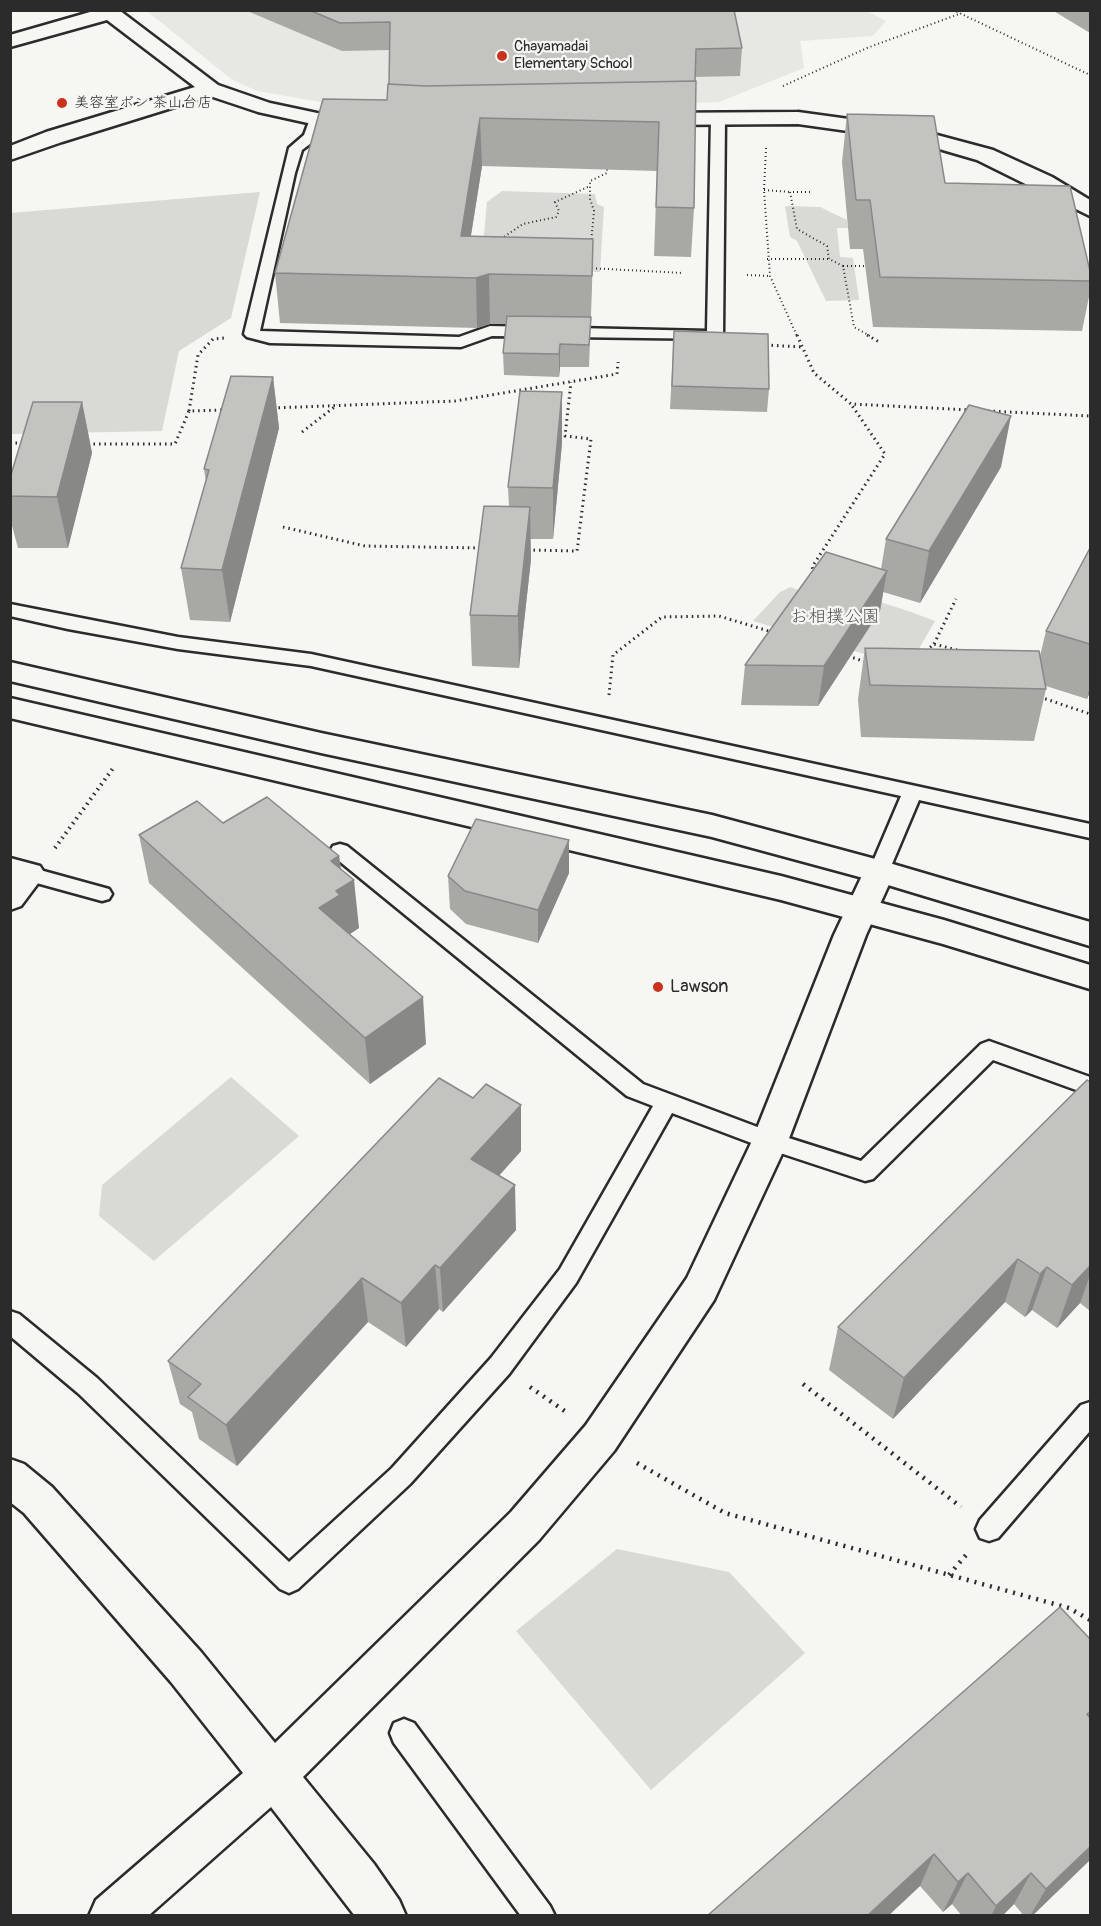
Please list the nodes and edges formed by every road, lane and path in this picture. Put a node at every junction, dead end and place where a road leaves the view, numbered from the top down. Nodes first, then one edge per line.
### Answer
1 (953, 10) edge
2 (108, 12) edge
3 (959, 14) junction
4 (10, 41) edge
5 (1090, 75) edge
6 (780, 87) dead end
7 (211, 89) junction
8 (718, 118) junction
9 (317, 119) junction
10 (610, 120) joint
11 (385, 124) edge
12 (766, 139) dead end
13 (10, 154) edge
14 (590, 186) junction
15 (764, 190) junction
16 (790, 192) junction
17 (810, 192) dead end
18 (1090, 209) edge
19 (498, 241) edge
20 (591, 249) edge
21 (590, 258) edge
22 (767, 259) junction
23 (829, 259) junction
24 (843, 266) junction
25 (868, 266) dead end
26 (580, 267) edge
27 (590, 268) junction
28 (716, 274) junction
29 (770, 276) junction
30 (252, 333) junction
31 (619, 334) junction
32 (716, 336) junction
33 (881, 343) dead end
34 (802, 347) junction
35 (571, 382) junction
36 (851, 404) junction
37 (338, 405) junction
38 (269, 408) edge
39 (234, 409) edge
40 (976, 410) edge
41 (189, 411) junction
42 (988, 411) edge
43 (1090, 416) edge
44 (302, 432) dead end
45 (10, 443) edge
46 (34, 443) edge
47 (81, 444) dead end
48 (283, 526) dead end
49 (482, 548) edge
50 (518, 549) edge
51 (814, 578) edge
52 (956, 599) dead end
53 (10, 610) edge
54 (774, 633) edge
55 (934, 644) junction
56 (966, 652) edge
57 (842, 654) edge
58 (922, 655) edge
59 (876, 665) edge
60 (10, 671) edge
61 (1030, 694) edge
62 (10, 708) edge
63 (1090, 714) edge
64 (606, 726) junction
65 (119, 759) dead end
66 (912, 793) junction
67 (1090, 831) edge
68 (340, 850) dead end
69 (879, 871) junction
70 (17, 880) edge
71 (102, 894) dead end
72 (862, 910) junction
73 (1090, 934) edge
74 (1090, 977) edge
75 (1090, 1086) edge
76 (667, 1102) junction
77 (770, 1141) junction
78 (10, 1321) edge
79 (500, 1366) junction
80 (803, 1384) dead end
81 (1090, 1413) edge
82 (576, 1420) dead end
83 (631, 1460) dead end
84 (10, 1477) edge
85 (989, 1529) junction
86 (949, 1575) junction
87 (1090, 1620) edge
88 (404, 1733) dead end
89 (273, 1776) junction
90 (112, 1916) edge
91 (383, 1916) edge
92 (540, 1916) edge

1 - 3 path
2 - 4 street
2 - 7 street
3 - 5 path
3 - 6 path
7 - 9 street
7 - 13 street
8 - 10 street
8 - 18 street
8 - 28 lane
9 - 11 street
9 - 30 lane
10 - 14 path
12 - 15 path
14 - 19 path
14 - 20 path
15 - 16 path
15 - 22 path
16 - 17 path
16 - 23 path
21 - 27 path
22 - 23 path
22 - 29 path
23 - 24 path
24 - 25 path
24 - 33 path
26 - 27 path
27 - 28 path
28 - 29 path
28 - 32 lane
29 - 34 path
30 - 31 lane
30 - 41 path
31 - 32 lane
31 - 35 path
32 - 34 path
34 - 36 path
35 - 37 path
35 - 50 path
36 - 40 path
36 - 51 path
37 - 38 path
37 - 44 path
39 - 41 path
41 - 47 path
42 - 43 path
45 - 46 path
48 - 49 path
52 - 55 path
53 - 64 lane
54 - 64 path
55 - 56 path
55 - 58 path
57 - 59 path
60 - 69 street
61 - 63 path
62 - 72 street
64 - 66 lane
65 - 70 path
66 - 67 lane
66 - 69 lane
68 - 76 lane
69 - 72 street
69 - 73 street
70 - 71 lane
72 - 74 street
72 - 77 street
75 - 77 lane
76 - 77 lane
76 - 79 lane
77 - 89 street
78 - 79 lane
79 - 82 path
80 - 85 path
81 - 85 lane
83 - 86 path
84 - 89 street
85 - 86 path
86 - 87 path
88 - 92 lane
89 - 90 street
89 - 91 street

